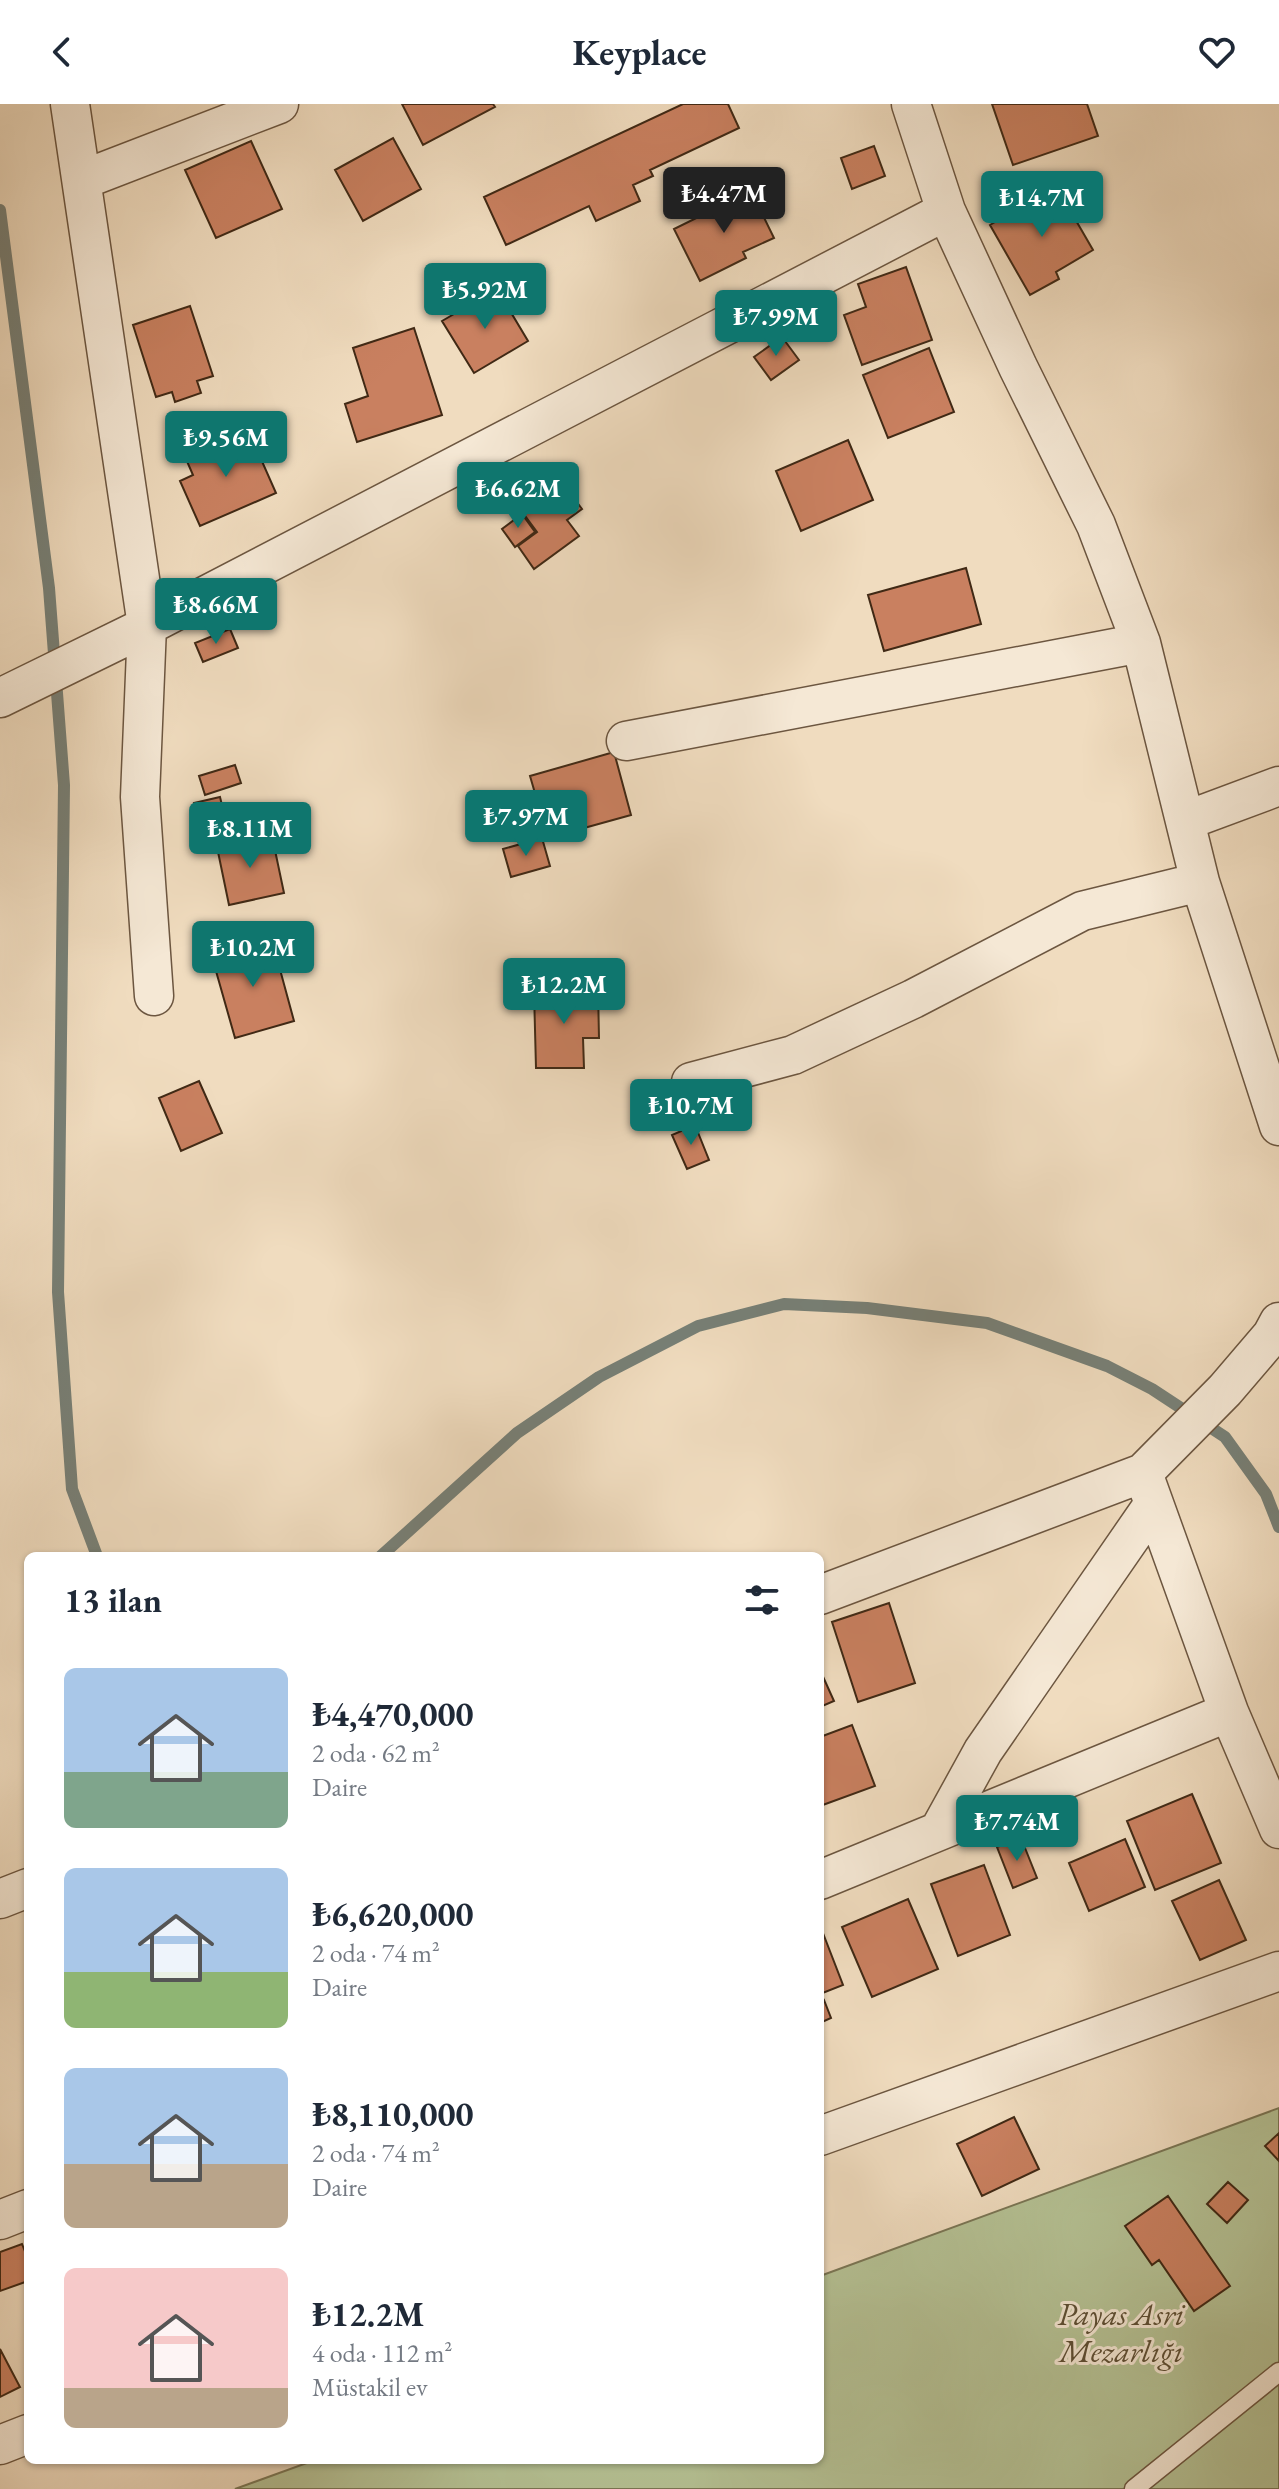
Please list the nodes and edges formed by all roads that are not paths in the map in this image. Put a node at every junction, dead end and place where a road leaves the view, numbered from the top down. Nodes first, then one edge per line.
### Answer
1 (70, 104) edge
2 (279, 104) edge
3 (911, 104) edge
4 (82, 180) junction
5 (946, 211) junction
6 (147, 626) junction
7 (1141, 643) junction
8 (9, 693) edge
9 (626, 741) dead end
10 (1279, 786) edge
11 (1185, 821) junction
12 (1200, 882) junction
13 (154, 996) dead end
14 (691, 1082) dead end
15 (1279, 1126) edge
16 (1279, 1322) edge
17 (1148, 1489) junction
18 (824, 1594) edge
19 (1229, 1712) junction
20 (940, 1829) junction
21 (1279, 1829) edge
22 (824, 1878) edge
23 (24, 1890) edge
24 (0, 1899) edge
25 (1279, 1971) edge
26 (824, 2135) edge
27 (24, 2211) edge
28 (0, 2220) edge
29 (1279, 2372) edge
30 (24, 2436) edge
31 (0, 2445) edge
32 (1134, 2489) edge

1 - 4 street
2 - 4 street
3 - 5 street
4 - 6 street
5 - 6 street
5 - 7 street
6 - 8 street
6 - 13 street
7 - 9 street
7 - 11 street
10 - 11 street
11 - 12 street
12 - 14 street
12 - 15 street
16 - 17 street
17 - 18 street
17 - 19 street
17 - 20 street
19 - 20 street
19 - 21 street
20 - 22 street
23 - 24 street
25 - 26 street
27 - 28 street
29 - 32 lane
30 - 31 street

